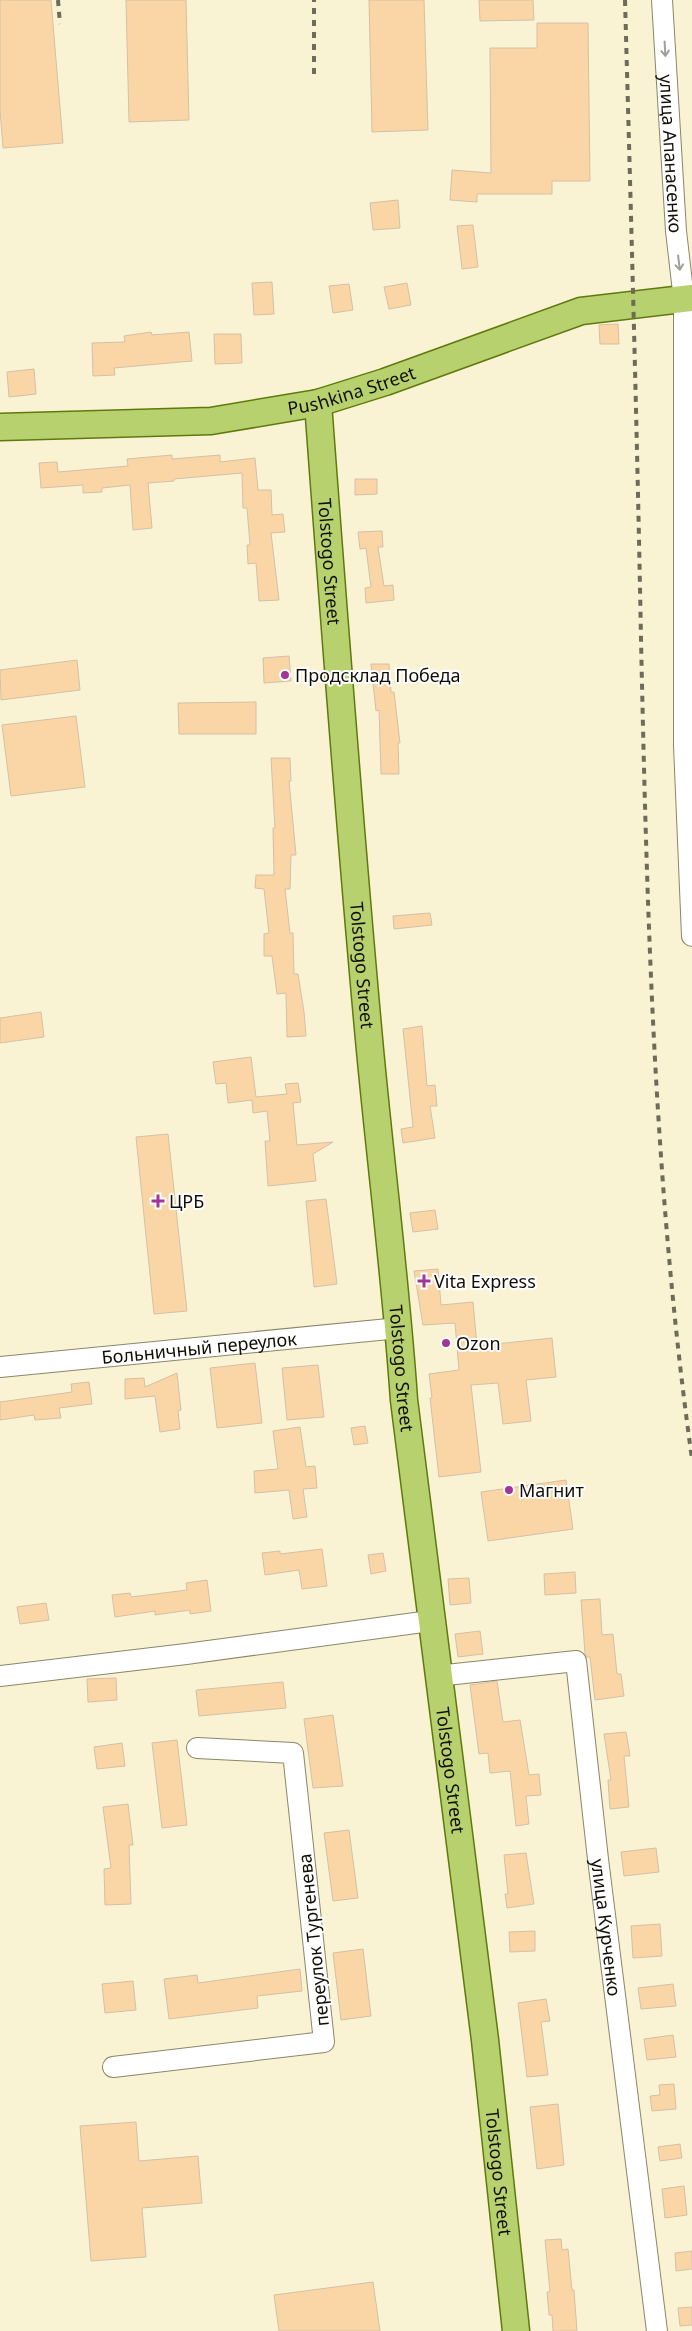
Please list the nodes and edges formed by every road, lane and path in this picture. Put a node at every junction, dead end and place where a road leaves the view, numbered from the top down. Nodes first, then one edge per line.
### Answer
1 (662, 0) edge
2 (688, 299) edge
3 (318, 403) junction
4 (0, 427) edge
5 (692, 936) edge
6 (399, 1328) junction
7 (0, 1366) edge
8 (430, 1621) junction
9 (0, 1676) edge
10 (437, 1676) junction
11 (197, 1748) dead end
12 (113, 2067) dead end
13 (516, 2331) edge
14 (657, 2331) edge

1 -> 2 street, улица Апанасенко
2 - 3 main road, Pushkina Street
2 - 5 street, улица Апанасенко
3 - 4 main road, Pushkina Street
3 - 6 main road, Tolstogo Street
6 - 7 street, Больничный переулок
6 - 8 main road, Tolstogo Street
8 - 9 street
8 - 10 main road, Tolstogo Street
10 - 13 main road, Tolstogo Street
10 - 14 street, улица Курченко
11 - 12 street, переулок Тургенева

